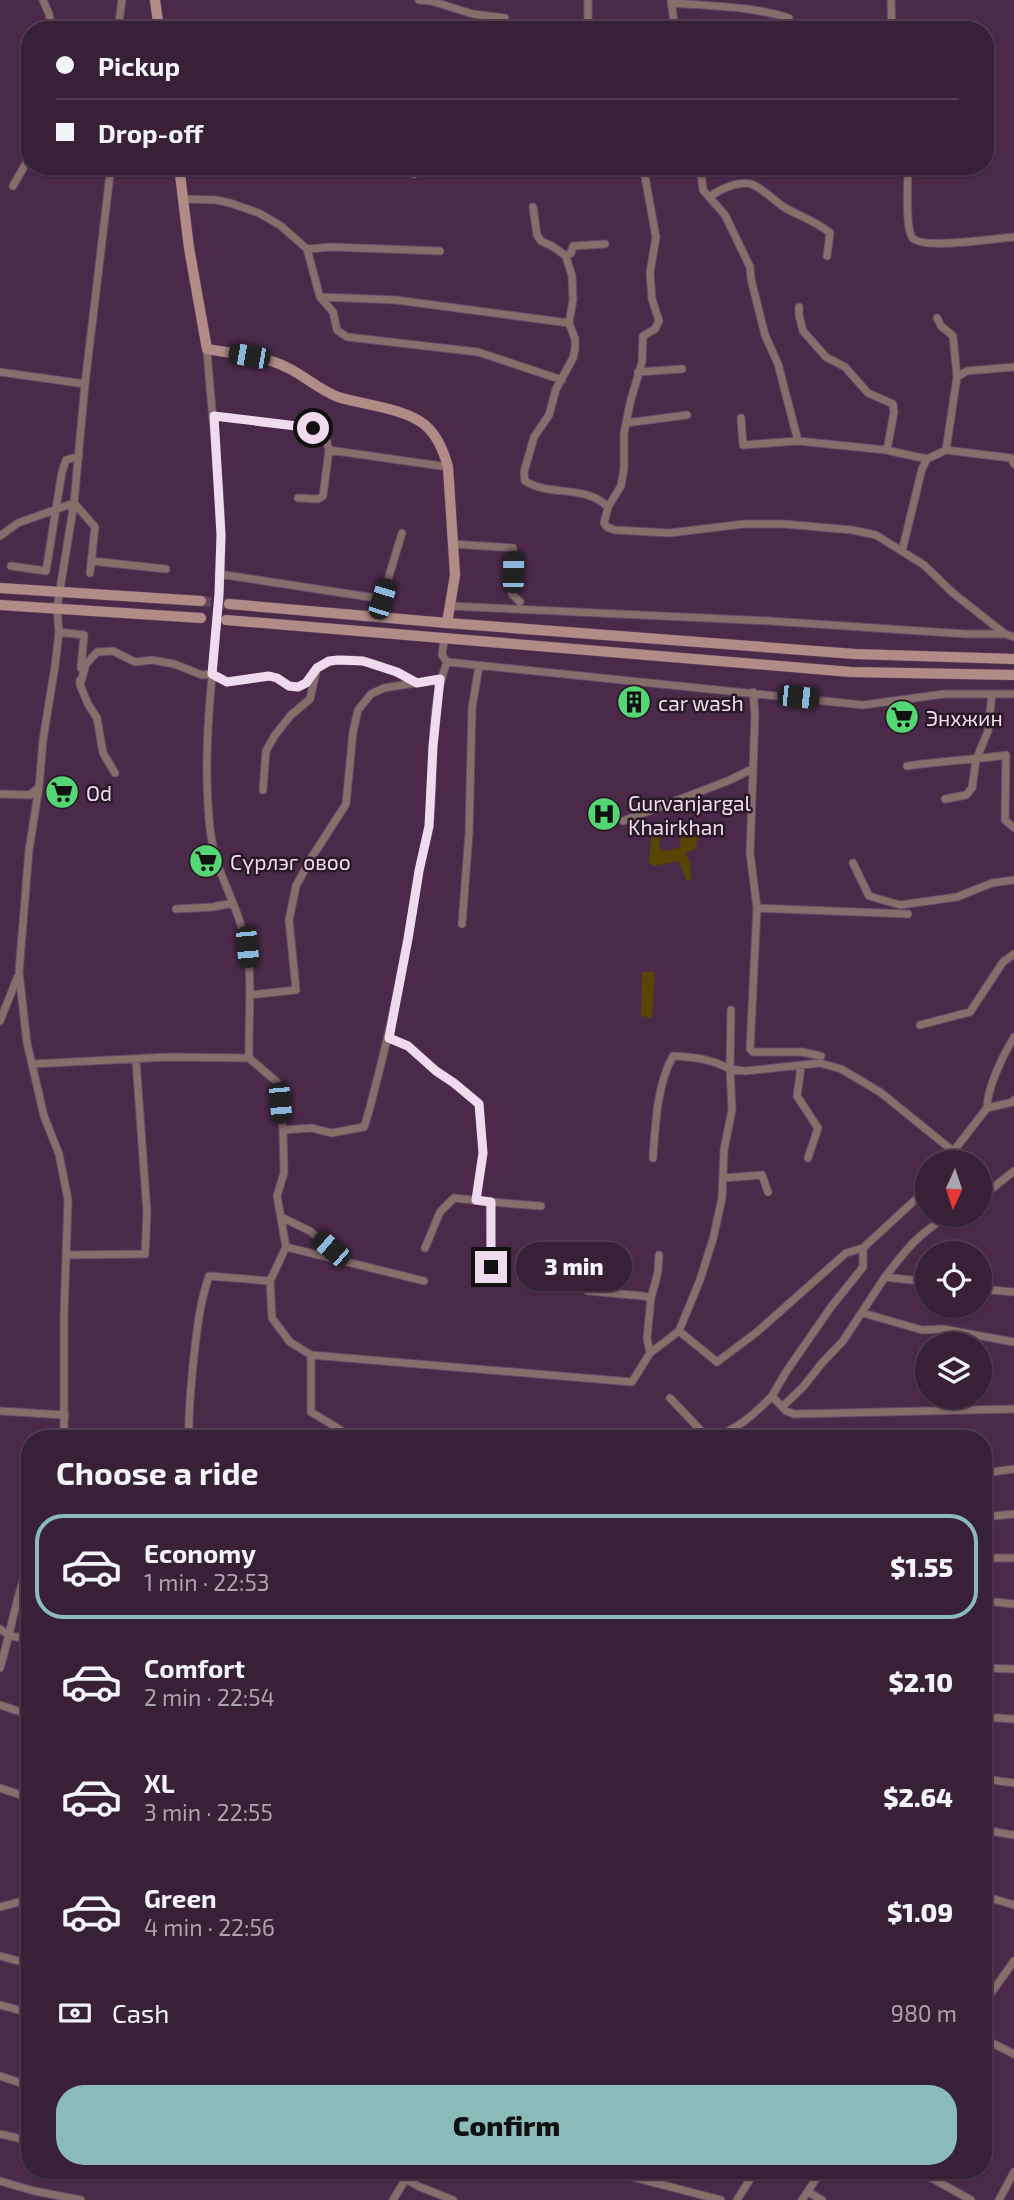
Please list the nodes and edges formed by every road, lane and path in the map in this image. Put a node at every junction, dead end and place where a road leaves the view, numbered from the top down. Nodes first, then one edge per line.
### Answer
1 (43, 0) edge
2 (122, 0) edge
3 (155, 0) edge
4 (419, 0) edge
5 (588, 0) edge
6 (891, 0) edge
7 (671, 2) edge
8 (505, 18) dead end
9 (789, 18) dead end
10 (50, 21) edge
11 (119, 21) edge
12 (158, 21) edge
13 (588, 21) edge
14 (674, 21) edge
15 (892, 21) edge
16 (21, 172) edge
17 (110, 175) edge
18 (180, 175) edge
19 (645, 175) edge
20 (701, 175) edge
21 (908, 175) edge
22 (13, 186) dead end
23 (710, 197) junction
24 (182, 199) junction
25 (533, 207) dead end
26 (1014, 237) edge
27 (604, 244) dead end
28 (307, 249) junction
29 (440, 251) dead end
30 (566, 256) junction
31 (827, 256) dead end
32 (320, 297) junction
33 (799, 307) dead end
34 (937, 318) dead end
35 (569, 323) junction
36 (207, 349) junction
37 (1014, 367) edge
38 (682, 369) dead end
39 (0, 372) edge
40 (638, 372) junction
41 (957, 377) junction
42 (562, 380) junction
43 (85, 384) junction
44 (687, 415) dead end
45 (214, 416) junction
46 (741, 418) dead end
47 (626, 423) junction
48 (798, 441) junction
49 (329, 450) junction
50 (887, 450) junction
51 (946, 450) junction
52 (79, 456) junction
53 (926, 459) junction
54 (1014, 464) edge
55 (448, 467) junction
56 (298, 498) dead end
57 (74, 503) junction
58 (608, 507) junction
59 (55, 510) junction
60 (402, 533) dead end
61 (0, 536) edge
62 (453, 544) junction
63 (902, 551) junction
64 (91, 561) junction
65 (11, 566) dead end
66 (166, 569) dead end
67 (90, 573) dead end
68 (219, 573) junction
69 (0, 589) edge
70 (59, 593) junction
71 (201, 601) tunnel mouth
72 (520, 602) dead end
73 (229, 604) tunnel mouth
74 (0, 605) edge
75 (450, 606) junction
76 (57, 608) junction
77 (201, 618) dead end
78 (226, 620) dead end
79 (447, 623) junction
80 (60, 632) junction
81 (1005, 634) junction
82 (1014, 637) edge
83 (444, 640) junction
84 (1014, 659) edge
85 (447, 662) junction
86 (479, 666) junction
87 (317, 668) junction
88 (212, 674) junction
89 (1014, 675) edge
90 (440, 679) junction
91 (417, 683) junction
92 (80, 685) junction
93 (753, 692) junction
94 (992, 694) junction
95 (1014, 694) edge
96 (1010, 755) edge
97 (976, 760) junction
98 (907, 766) dead end
99 (752, 769) junction
100 (115, 773) dead end
101 (39, 787) junction
102 (263, 790) dead end
103 (0, 794) edge
104 (945, 799) dead end
105 (623, 821) dead end
106 (1014, 828) edge
107 (853, 863) dead end
108 (1014, 880) edge
109 (233, 903) junction
110 (757, 908) junction
111 (176, 909) dead end
112 (908, 914) dead end
113 (462, 924) dead end
114 (1014, 954) edge
115 (19, 972) junction
116 (250, 995) junction
117 (731, 1010) dead end
118 (0, 1021) edge
119 (920, 1025) dead end
120 (1014, 1037) edge
121 (389, 1038) junction
122 (821, 1056) dead end
123 (249, 1058) junction
124 (136, 1060) junction
125 (32, 1064) junction
126 (801, 1067) junction
127 (730, 1069) junction
128 (1014, 1100) edge
129 (987, 1108) junction
130 (283, 1130) junction
131 (952, 1150) edge
132 (954, 1150) edge
133 (653, 1158) dead end
134 (808, 1158) dead end
135 (1014, 1171) edge
136 (724, 1178) junction
137 (992, 1188) edge
138 (768, 1192) dead end
139 (476, 1200) junction
140 (915, 1200) edge
141 (491, 1202) junction
142 (541, 1206) dead end
143 (281, 1217) junction
144 (931, 1227) edge
145 (286, 1247) junction
146 (425, 1248) dead end
147 (863, 1248) junction
148 (66, 1255) junction
149 (659, 1255) dead end
150 (343, 1261) junction
151 (491, 1267) dead end
152 (885, 1277) junction
153 (270, 1280) junction
154 (915, 1280) edge
155 (424, 1281) dead end
156 (992, 1290) edge
157 (588, 1291) dead end
158 (1014, 1292) edge
159 (651, 1298) junction
160 (863, 1313) junction
161 (679, 1331) junction
162 (1014, 1342) edge
163 (650, 1353) junction
164 (311, 1355) junction
165 (772, 1396) junction
166 (670, 1398) dead end
167 (782, 1407) junction
168 (1014, 1409) edge
169 (0, 1412) edge
170 (65, 1415) junction
171 (64, 1430) edge
172 (189, 1430) edge
173 (341, 1430) edge
174 (702, 1430) edge
175 (733, 1430) edge
176 (1014, 1469) edge
177 (992, 1472) edge
178 (1014, 1514) edge
179 (992, 1516) edge
180 (992, 1558) edge
181 (1014, 1558) edge
182 (21, 1584) edge
183 (992, 1602) edge
184 (1014, 1604) edge
185 (0, 1629) edge
186 (10, 1636) junction
187 (21, 1638) edge
188 (0, 1668) edge
189 (992, 1668) edge
190 (1014, 1669) edge
191 (0, 1705) edge
192 (21, 1712) edge
193 (992, 1718) edge
194 (1014, 1719) edge
195 (992, 1780) edge
196 (1014, 1783) edge
197 (0, 1788) edge
198 (21, 1795) edge
199 (992, 1831) edge
200 (1014, 1835) edge
201 (992, 1898) edge
202 (21, 1903) edge
203 (1014, 1905) edge
204 (0, 1907) edge
205 (0, 1956) edge
206 (1014, 1961) edge
207 (21, 1962) edge
208 (994, 1990) joint
209 (992, 1993) edge
210 (0, 2005) edge
211 (21, 2011) edge
212 (992, 2043) edge
213 (1014, 2054) edge
214 (0, 2076) edge
215 (21, 2083) edge
216 (0, 2134) edge
217 (21, 2139) edge
218 (1014, 2172) edge
219 (640, 2179) edge
220 (750, 2179) edge
221 (816, 2179) edge
222 (932, 2179) edge
223 (405, 2180) joint
224 (0, 2181) edge
225 (807, 2192) junction
226 (81, 2200) edge
227 (393, 2200) edge
228 (453, 2200) edge
229 (721, 2200) edge
230 (737, 2200) edge
231 (802, 2200) edge
232 (822, 2200) edge
233 (971, 2200) edge
234 (999, 2200) edge

1 - 10 street
2 - 11 street
3 - 12 main road
4 - 8 street
5 - 13 street
6 - 15 street
7 - 9 street
7 - 14 street
16 - 22 street
17 - 43 street
18 - 24 main road
19 - 40 street
20 - 23 street
21 - 26 street
23 - 31 street
23 - 48 street
24 - 28 street
24 - 36 main road
25 - 30 street
27 - 30 street
28 - 29 street
28 - 32 street
30 - 35 street
32 - 35 street
32 - 42 street
33 - 50 street
34 - 41 street
35 - 42 street
36 - 45 street
36 - 55 main road
37 - 41 street
38 - 40 street
39 - 43 street
40 - 47 street
41 - 51 street
42 - 58 street
43 - 52 street
44 - 47 street
45 - 49 street
45 - 68 street
46 - 48 street
47 - 58 street
48 - 50 street
49 - 55 street
49 - 56 street
50 - 53 street
51 - 53 street
51 - 54 street
52 - 57 street
52 - 59 street
53 - 63 street
55 - 62 main road
57 - 59 street
57 - 64 street
57 - 70 street
58 - 63 street
59 - 61 street
59 - 65 street
60 - 68 street
62 - 72 street
62 - 75 main road
63 - 81 street
64 - 66 street
64 - 67 street
68 - 88 street
69 - 70 main road
70 - 71 main road
70 - 76 street
73 - 79 main road
74 - 76 main road
75 - 79 main road
75 - 81 street
76 - 77 main road
76 - 80 street
78 - 83 main road
79 - 84 main road
80 - 92 street
80 - 101 street
81 - 82 street
83 - 85 street
83 - 89 main road
85 - 86 street
85 - 90 street
86 - 93 street
86 - 113 street
87 - 88 street
87 - 91 street
87 - 102 street
88 - 92 street
88 - 109 street
90 - 91 street
90 - 121 street
91 - 116 street
92 - 100 street
93 - 94 street
93 - 99 street
94 - 95 street
94 - 97 street
96 - 97 street
96 - 106 street
97 - 98 street
97 - 104 street
99 - 105 street
99 - 110 street
101 - 103 street
101 - 115 street
107 - 108 street
109 - 111 street
109 - 116 street
110 - 112 street
110 - 122 street
114 - 119 street
115 - 118 street
115 - 125 street
116 - 123 street
117 - 127 street
120 - 129 street
121 - 130 street
121 - 139 street
123 - 124 street
123 - 130 street
124 - 125 street
124 - 148 street
125 - 148 street
126 - 127 street
126 - 131 street
126 - 134 street
127 - 133 street
127 - 136 street
128 - 129 street
129 - 132 street
130 - 143 street
135 - 137 street
136 - 138 street
136 - 161 street
139 - 141 street
139 - 146 street
140 - 147 street
141 - 142 street
141 - 151 street
143 - 145 street
143 - 150 street
144 - 152 street
145 - 150 street
145 - 153 street
147 - 161 street
147 - 165 street
148 - 170 street
149 - 159 street
150 - 155 street
152 - 154 street
152 - 160 street
153 - 164 street
153 - 172 street
156 - 158 street
157 - 159 street
159 - 163 street
160 - 162 street
160 - 167 street
161 - 163 street
163 - 164 street
164 - 173 street
165 - 167 street
165 - 175 street
166 - 174 street
167 - 168 street
169 - 170 street
170 - 171 street
176 - 177 street
178 - 179 street
180 - 181 street
182 - 186 street
183 - 184 street
185 - 186 street
186 - 187 street
186 - 188 street
189 - 190 street
191 - 192 street
193 - 194 street
195 - 196 street
197 - 198 street
199 - 200 street
201 - 203 street
202 - 204 street
205 - 207 street
206 - 208 street
208 - 209 street
210 - 211 street
212 - 213 street
214 - 215 street
216 - 217 street
218 - 234 street
219 - 229 street
220 - 230 street
221 - 225 street
222 - 233 street
223 - 227 street
223 - 228 street
224 - 226 street
225 - 231 street
225 - 232 street

